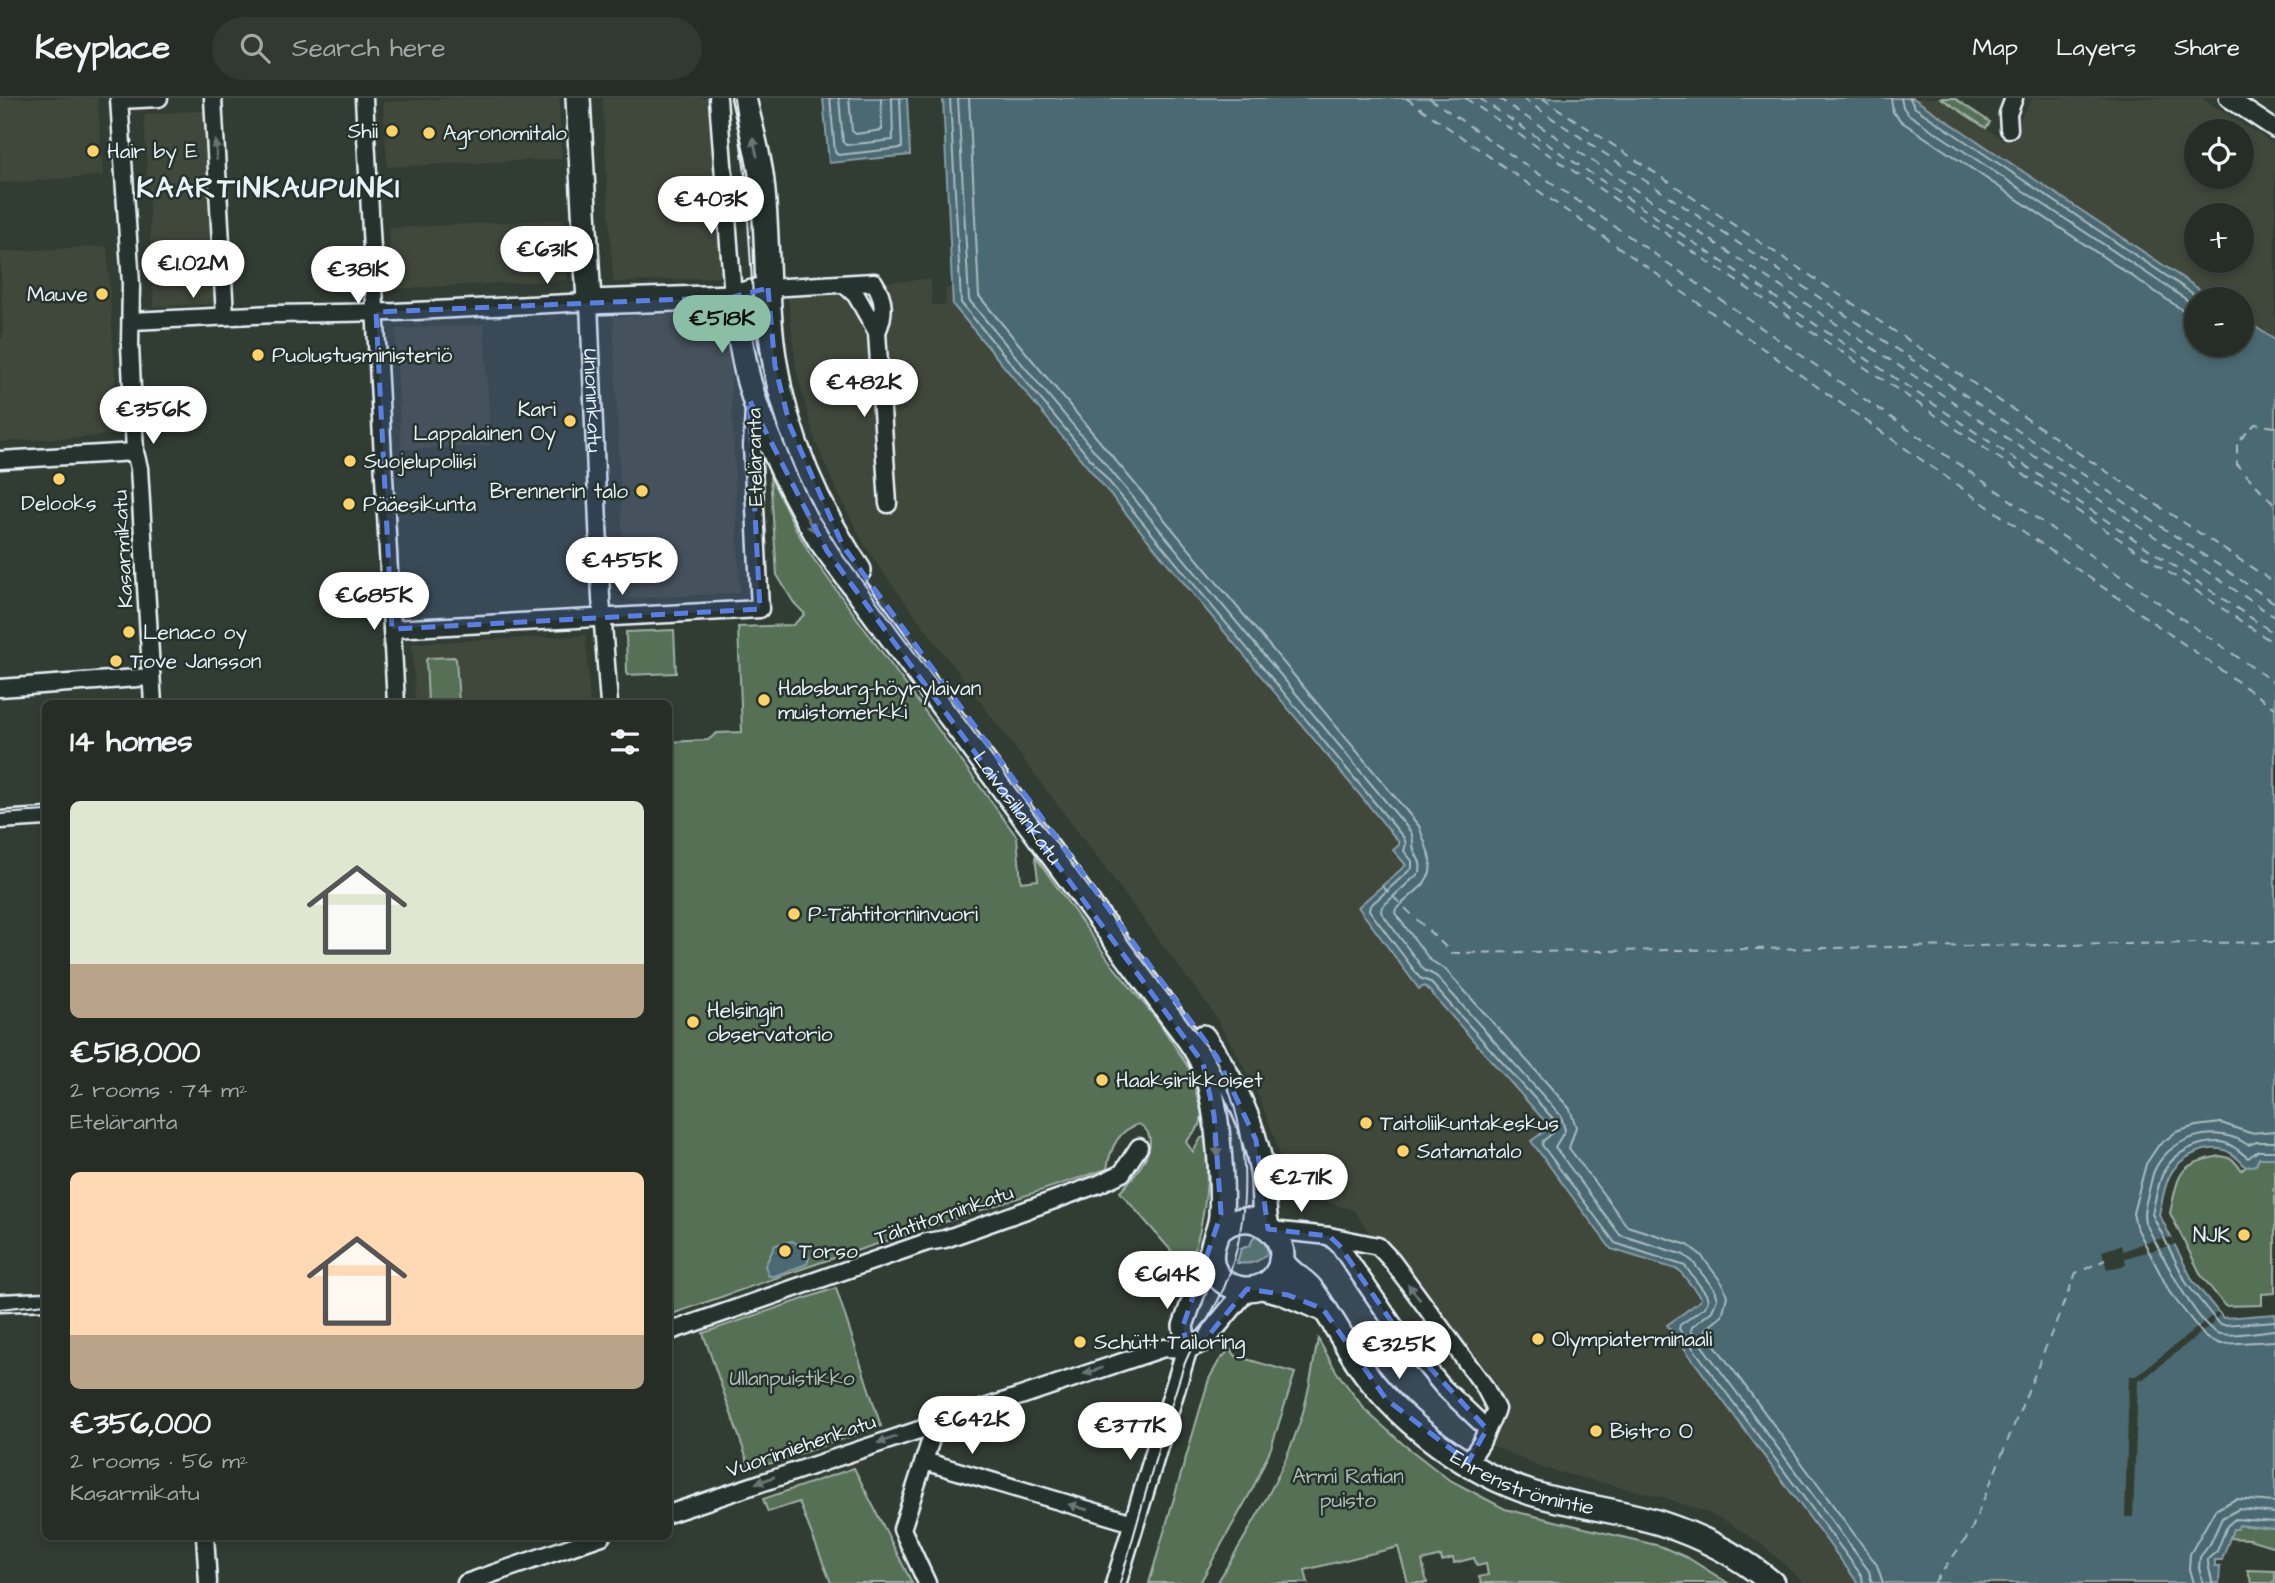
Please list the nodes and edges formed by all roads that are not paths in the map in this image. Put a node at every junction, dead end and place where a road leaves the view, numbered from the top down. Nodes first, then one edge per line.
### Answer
1 (159, 98) edge
2 (213, 98) edge
3 (364, 98) edge
4 (578, 98) edge
5 (718, 98) edge
6 (744, 98) edge
7 (2014, 98) edge
8 (2228, 98) edge
9 (120, 99) edge
10 (2010, 129) dead end
11 (2275, 130) edge
12 (844, 284) junction
13 (768, 288) junction
14 (733, 297) junction
15 (589, 302) junction
16 (376, 312) junction
17 (225, 316) junction
18 (132, 321) junction
19 (877, 332) junction
20 (755, 401) junction
21 (784, 403) joint
22 (135, 452) junction
23 (0, 460) edge
24 (888, 504) dead end
25 (603, 617) junction
26 (392, 629) junction
27 (151, 677) junction
28 (0, 688) edge
29 (153, 700) edge
30 (396, 700) edge
31 (609, 700) edge
32 (42, 817) edge
33 (0, 820) edge
34 (1139, 1147) dead end
35 (1269, 1228) junction
36 (1329, 1236) junction
37 (1214, 1240) junction
38 (1281, 1260) junction
39 (1254, 1288) junction
40 (42, 1301) edge
41 (0, 1303) edge
42 (1323, 1309) junction
43 (672, 1331) edge
44 (1187, 1349) junction
45 (928, 1426) junction
46 (1486, 1429) junction
47 (924, 1461) junction
48 (1468, 1462) junction
49 (672, 1513) edge
50 (1133, 1523) junction
51 (205, 1540) edge
52 (590, 1540) edge
53 (208, 1583) edge
54 (466, 1583) edge
55 (927, 1583) edge
56 (1116, 1583) edge
57 (1772, 1583) edge

1 - 9 street
17 -> 2 street
3 - 16 street
4 - 15 main road, Unioninkatu
5 - 14 street, Eteläranta
13 -> 6 main road, Eteläranta
7 - 10 street
8 - 11 street
9 - 18 street, Kasarmikatu
12 - 13 street
12 - 19 street
12 - 19 street
13 - 14 main road
13 - 21 main road, Eteläranta
14 - 15 main road
14 - 20 main road, Eteläranta
15 - 16 street
15 - 25 street, Unioninkatu
16 - 17 street
16 - 26 street
17 - 18 street
18 - 22 street, Kasarmikatu
19 - 24 street
20 - 25 street, Eteläranta
20 -> 37 main road, Laivasillankatu
21 - 35 main road, Laivasillankatu
22 - 23 street
22 - 27 street, Kasarmikatu
25 - 26 street
25 - 31 street, Unioninkatu
26 - 30 street
27 - 28 street
27 - 29 street, Kasarmikatu
32 - 33 street
34 - 43 street, Tähtitorninkatu
35 - 36 street
35 - 37 main road
35 - 38 main road, Laivasillankatu
36 - 46 street
46 -> 36 street
37 - 39 main road, Laivasillankatu
37 - 44 street, Laivasillankatu
38 - 39 main road
38 - 42 main road, Ehrenströmintie
39 - 42 main road
39 - 44 street
40 - 41 street
42 - 48 main road, Ehrenströmintie
44 -> 45 street, Vuorimiehenkatu
44 - 50 street, Laivasillankatu
45 - 47 street
45 -> 49 street, Vuorimiehenkatu
46 - 48 street
50 -> 47 street
47 - 55 street
48 - 57 main road, Ehrenströmintie
50 - 56 street, Laivasillankatu
51 - 53 street
52 - 54 street

